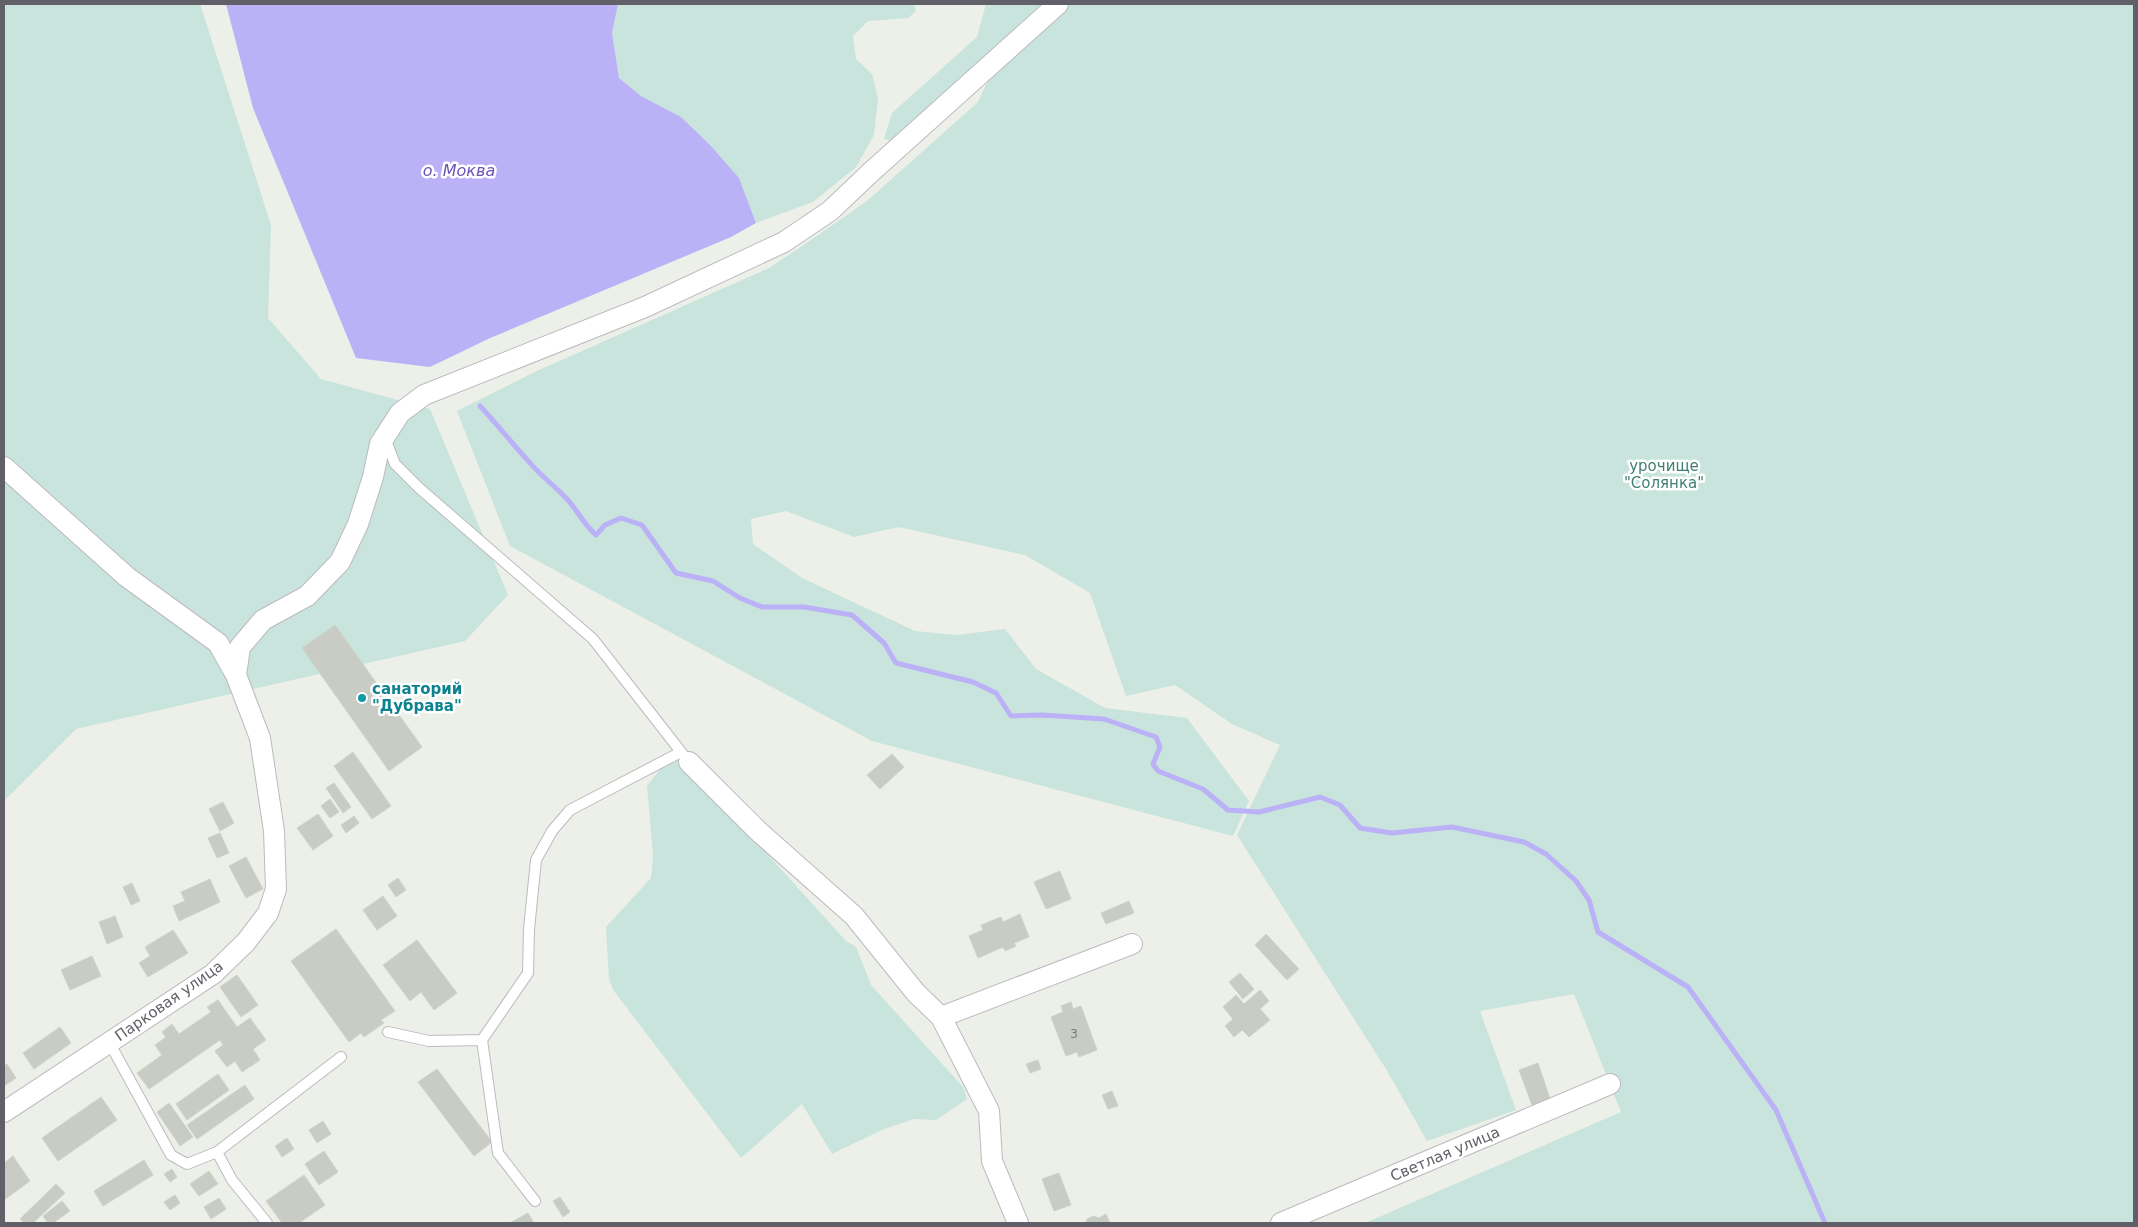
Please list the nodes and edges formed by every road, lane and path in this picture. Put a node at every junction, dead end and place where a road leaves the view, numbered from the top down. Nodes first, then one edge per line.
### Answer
1 (1058, 4) edge
2 (385, 438) junction
3 (4, 467) edge
4 (236, 675) junction
5 (685, 757) junction
6 (1132, 944) dead end
7 (941, 1017) junction
8 (388, 1032) dead end
9 (482, 1040) junction
10 (109, 1042) junction
11 (341, 1057) dead end
12 (1610, 1084) dead end
13 (4, 1112) edge
14 (217, 1152) junction
15 (535, 1202) dead end
16 (267, 1223) edge
17 (1018, 1223) edge
18 (1281, 1223) edge

1 - 2 street
2 - 4 street
2 - 5 lane
3 - 4 street, Парковая улица
4 - 10 street, Парковая улица
5 - 7 street
5 - 9 lane
6 - 7 street
7 - 17 street
8 - 9 lane
9 - 15 lane
10 - 13 street, Парковая улица
10 - 14 lane
11 - 14 lane
12 - 18 street, Светлая улица
14 - 16 lane

